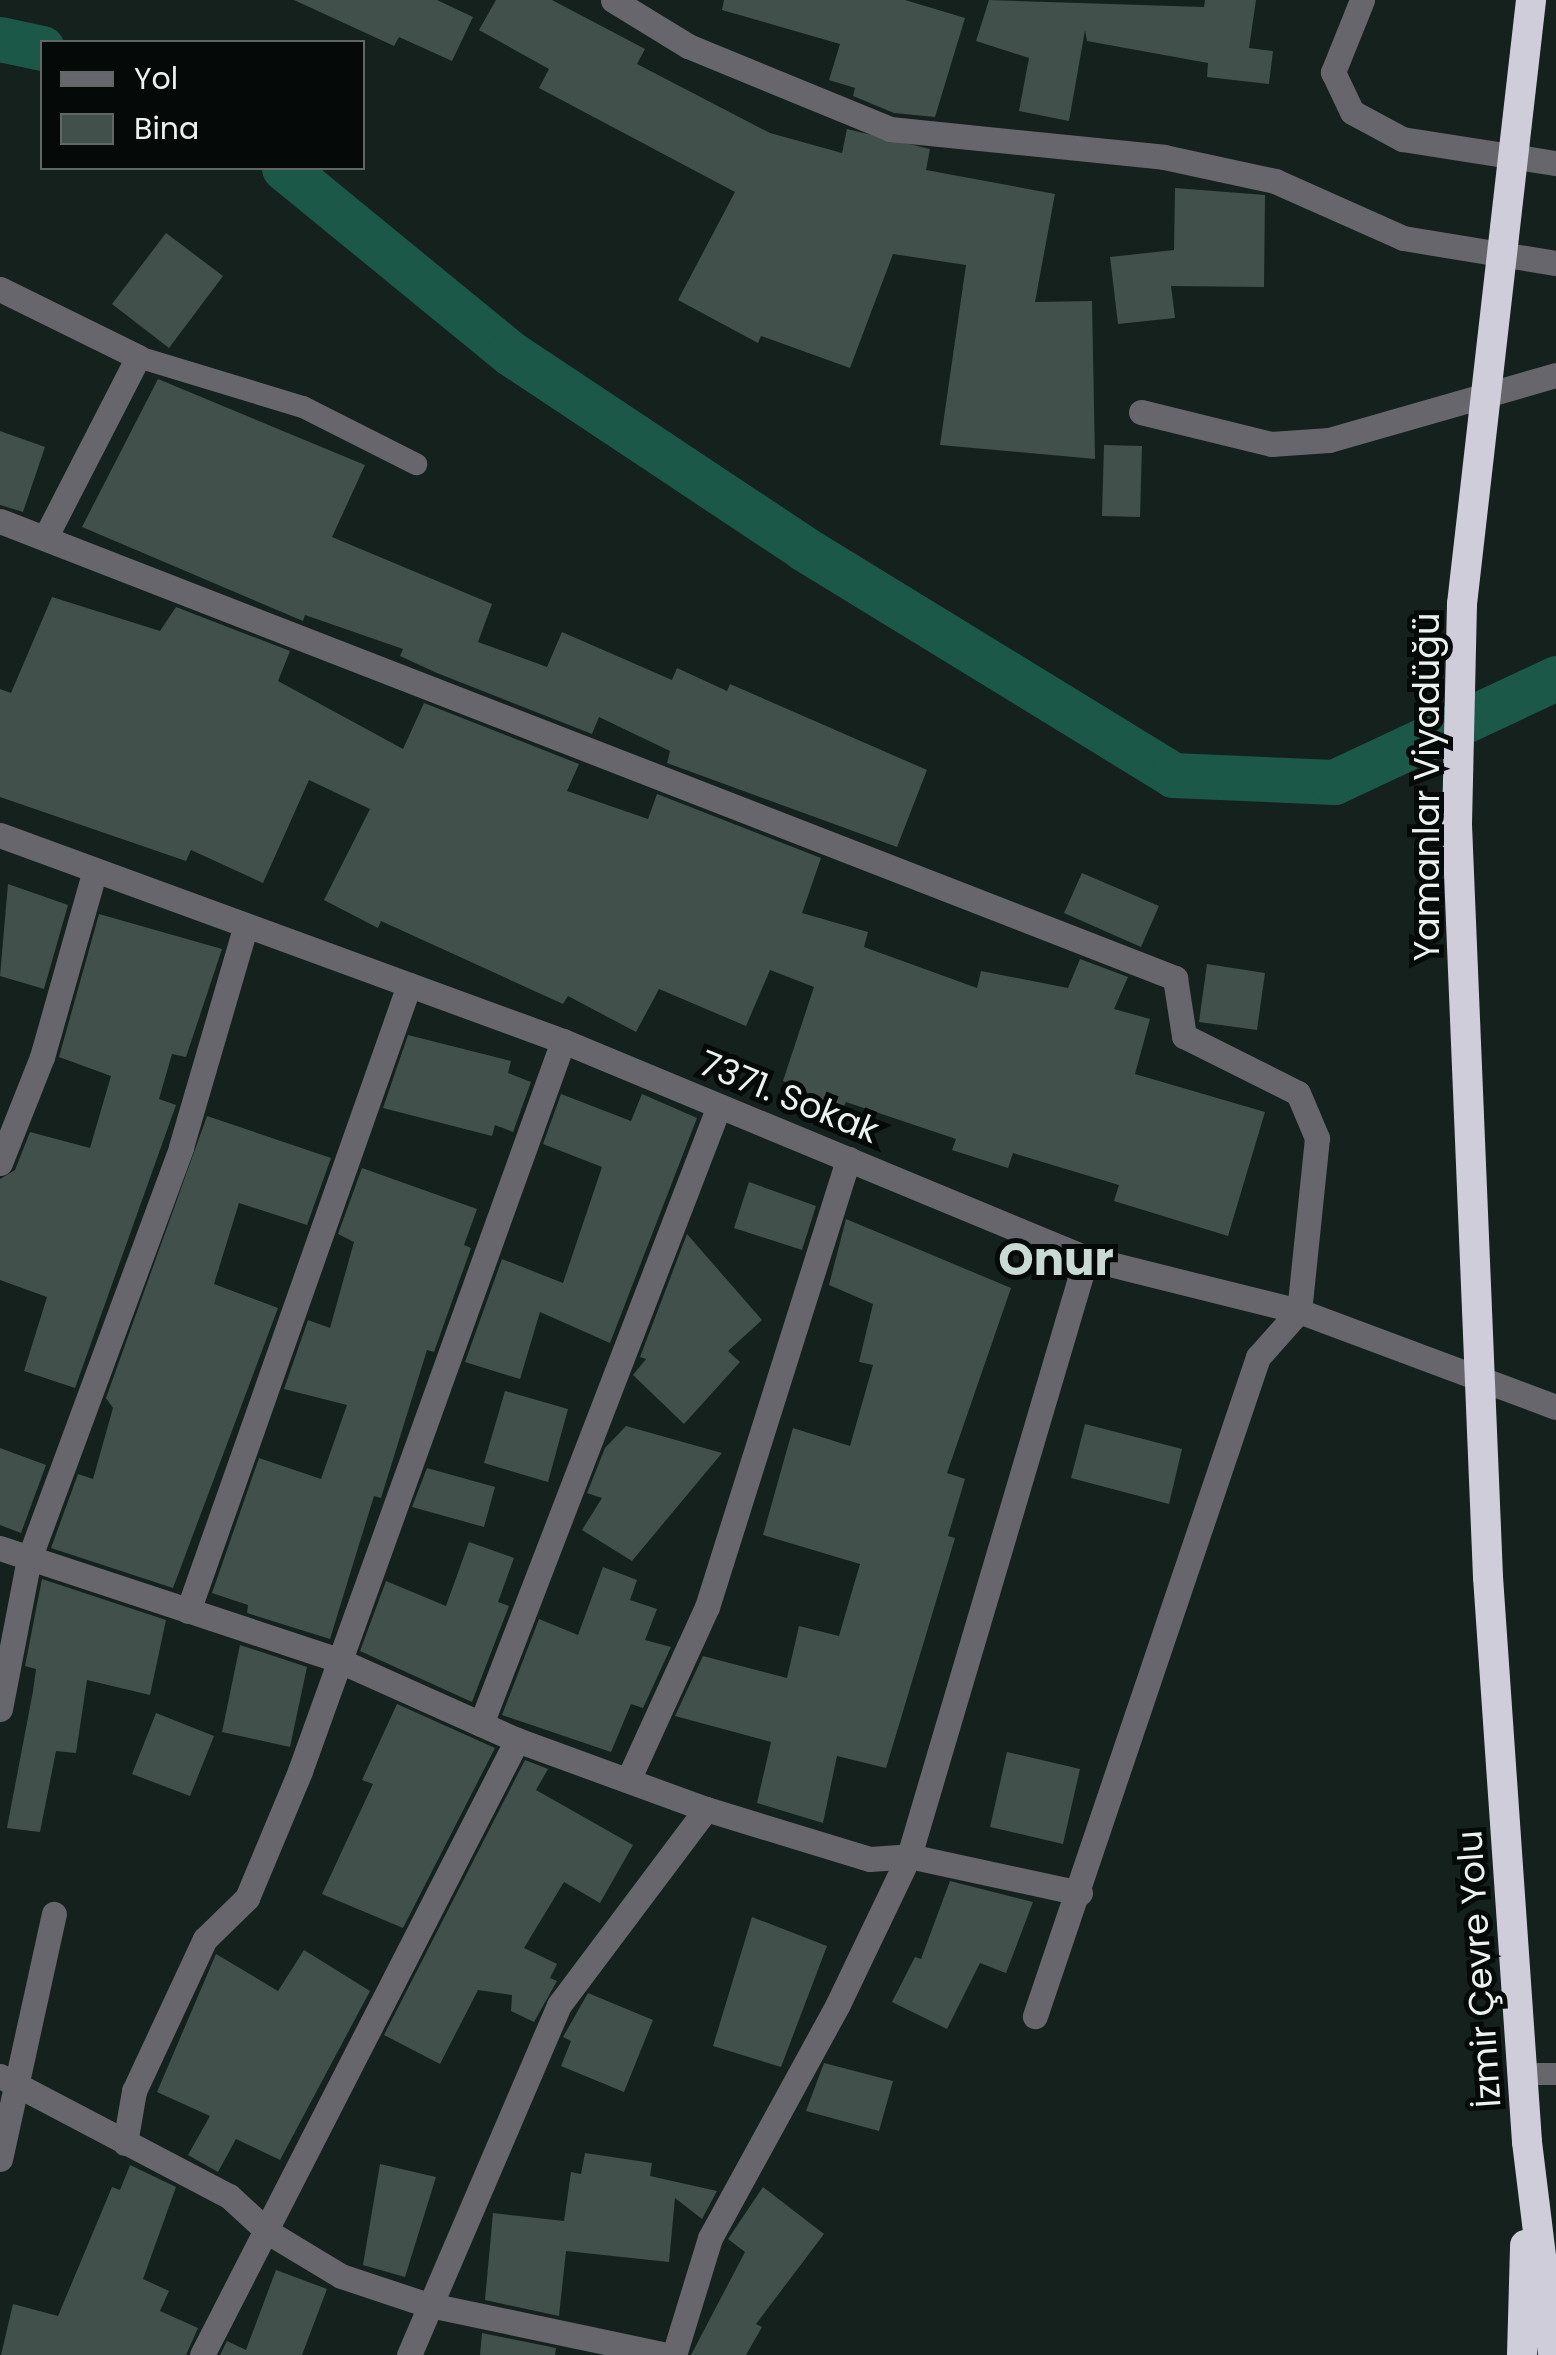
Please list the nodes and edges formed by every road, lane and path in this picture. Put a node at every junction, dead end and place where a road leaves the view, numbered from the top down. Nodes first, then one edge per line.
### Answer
1 (612, 0) edge
2 (1362, 0) edge
3 (1531, 0) edge
4 (1556, 162) edge
5 (1556, 262) edge
6 (0, 289) edge
7 (138, 357) junction
8 (1556, 375) edge
9 (1141, 412) dead end
10 (416, 464) dead end
11 (0, 522) edge
12 (45, 538) junction
13 (0, 835) edge
14 (95, 870) junction
15 (246, 925) junction
16 (410, 986) junction
17 (563, 1042) junction
18 (720, 1106) junction
19 (848, 1159) junction
20 (0, 1163) edge
21 (1086, 1258) junction
22 (1299, 1311) junction
23 (1556, 1407) edge
24 (0, 1548) edge
25 (29, 1559) junction
26 (1488, 1576) joint
27 (188, 1611) junction
28 (338, 1660) junction
29 (0, 1709) edge
30 (480, 1724) junction
31 (517, 1740) junction
32 (629, 1778) junction
33 (706, 1809) junction
34 (910, 1856) junction
35 (1080, 1892) junction
36 (54, 1914) dead end
37 (1035, 2016) dead end
38 (1541, 2074) edge
39 (9, 2081) edge
40 (125, 2142) junction
41 (1527, 2142) junction
42 (0, 2159) edge
43 (268, 2232) junction
44 (425, 2304) junction
45 (202, 2355) edge
46 (409, 2355) edge
47 (671, 2355) edge
48 (1522, 2355) edge
49 (1553, 2355) edge

1 - 5 street
2 - 4 street
3 - 26 highway, Yamanlar Viyadüğü, bridge
6 - 7 street
7 - 10 lane
7 - 12 street
8 - 9 street
11 - 12 street
12 - 22 street
13 - 14 street, 7371. Sokak
14 - 15 street, 7371. Sokak
14 - 20 street
15 - 16 street, 7371. Sokak
15 - 25 street
16 - 17 street, 7371. Sokak
16 - 27 street
17 - 18 street, 7371. Sokak
17 - 28 street
18 - 19 street, 7371. Sokak
18 - 30 street
19 - 21 street, 7371. Sokak
19 - 32 street
21 - 22 street, 7371. Sokak
21 - 34 street
22 - 23 street, 7371. Sokak
22 - 35 street
24 - 25 street
25 - 27 street
25 - 29 street
26 - 38 highway, İzmir Çevre Yolu
27 - 28 street
28 - 30 street
28 - 40 street
30 - 31 street
31 - 32 street
31 - 43 street
32 - 33 street
33 - 34 street
33 - 44 street
34 - 35 street
34 - 47 street
35 - 37 street
36 - 39 street
38 - 41 highway, İzmir Çevre Yolu
39 - 40 street
39 - 42 street
40 - 43 street
41 - 48 highway
41 - 49 highway, İzmir Çevre Yolu
43 - 44 street
43 - 45 street
44 - 46 street
44 - 47 street

